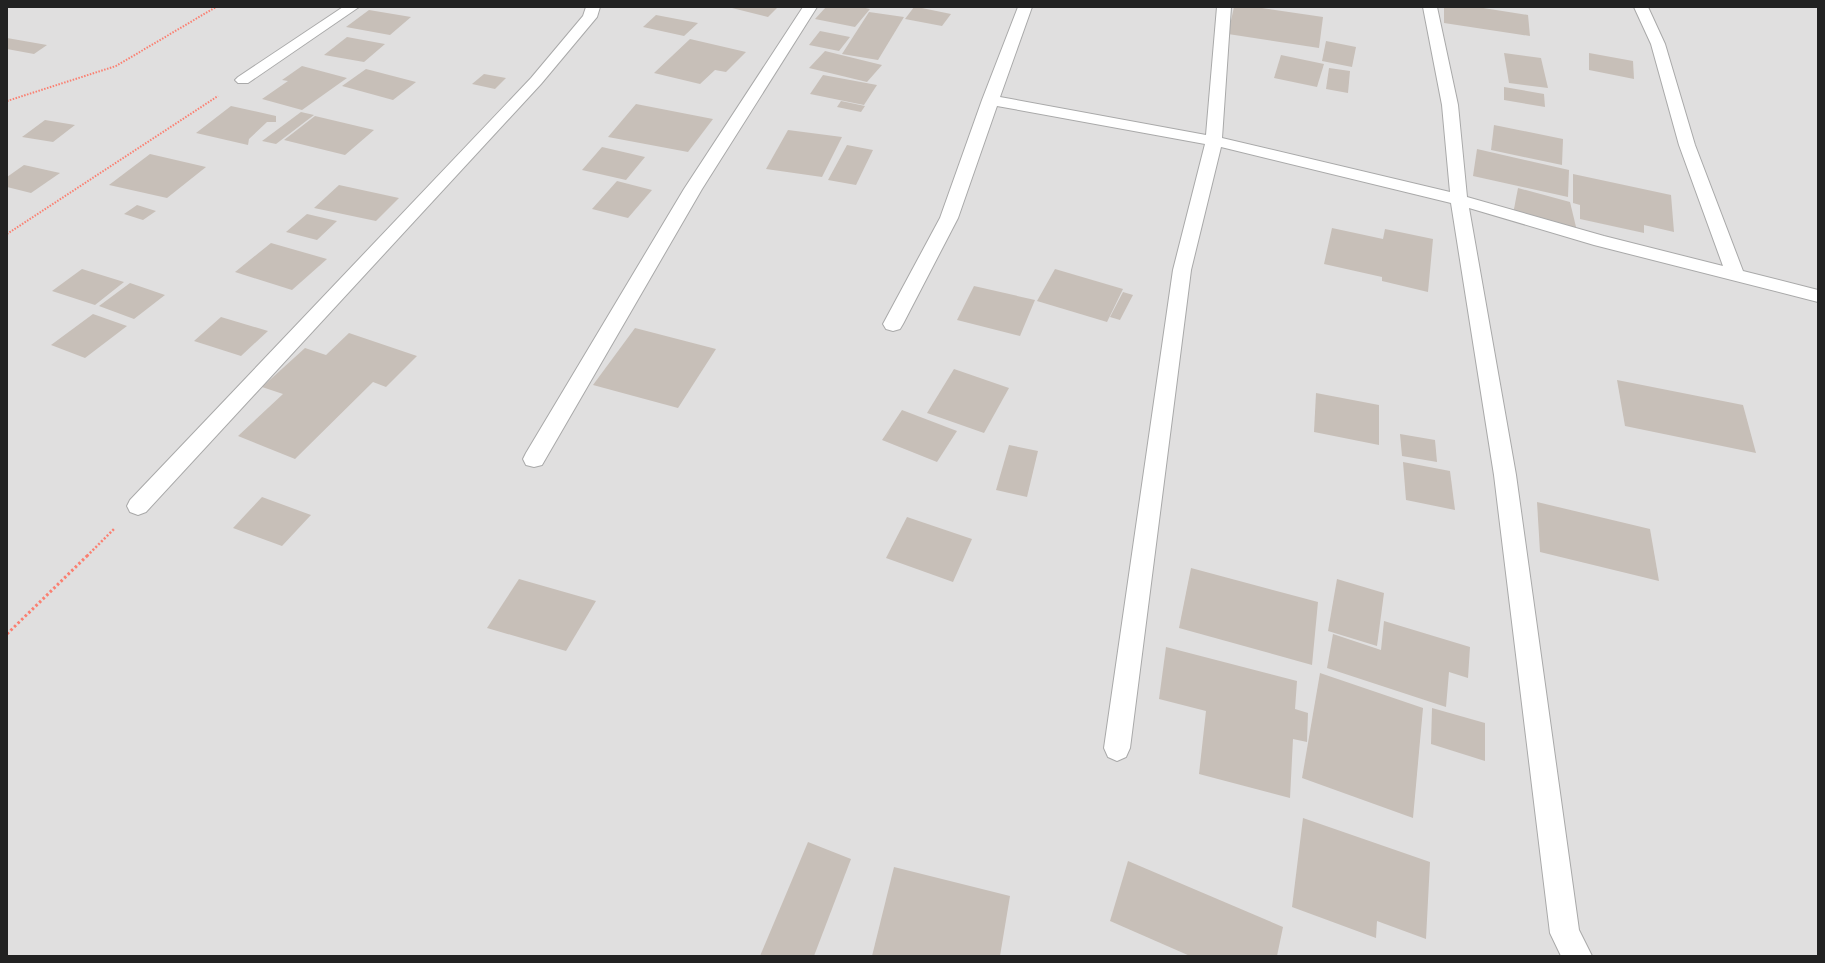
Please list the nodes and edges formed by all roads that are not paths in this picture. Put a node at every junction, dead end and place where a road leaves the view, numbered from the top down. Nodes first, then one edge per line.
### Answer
1 (352, 7) edge
2 (593, 7) edge
3 (810, 7) edge
4 (1025, 7) edge
5 (1224, 7) edge
6 (1430, 7) edge
7 (1641, 7) edge
8 (243, 80) road end
9 (990, 100) junction
10 (1214, 142) junction
11 (1459, 200) junction
12 (1736, 276) junction
13 (1818, 296) edge
14 (893, 324) dead end
15 (534, 459) dead end
16 (138, 506) road end
17 (1117, 748) dead end
18 (1577, 956) edge

1 - 8 street
2 - 16 street
3 - 15 street
4 - 9 street
5 - 10 street
6 - 11 street
7 - 12 street
9 - 10 street
9 - 14 street
10 - 11 street
10 - 17 street
11 - 12 street
11 - 18 street
12 - 13 street

